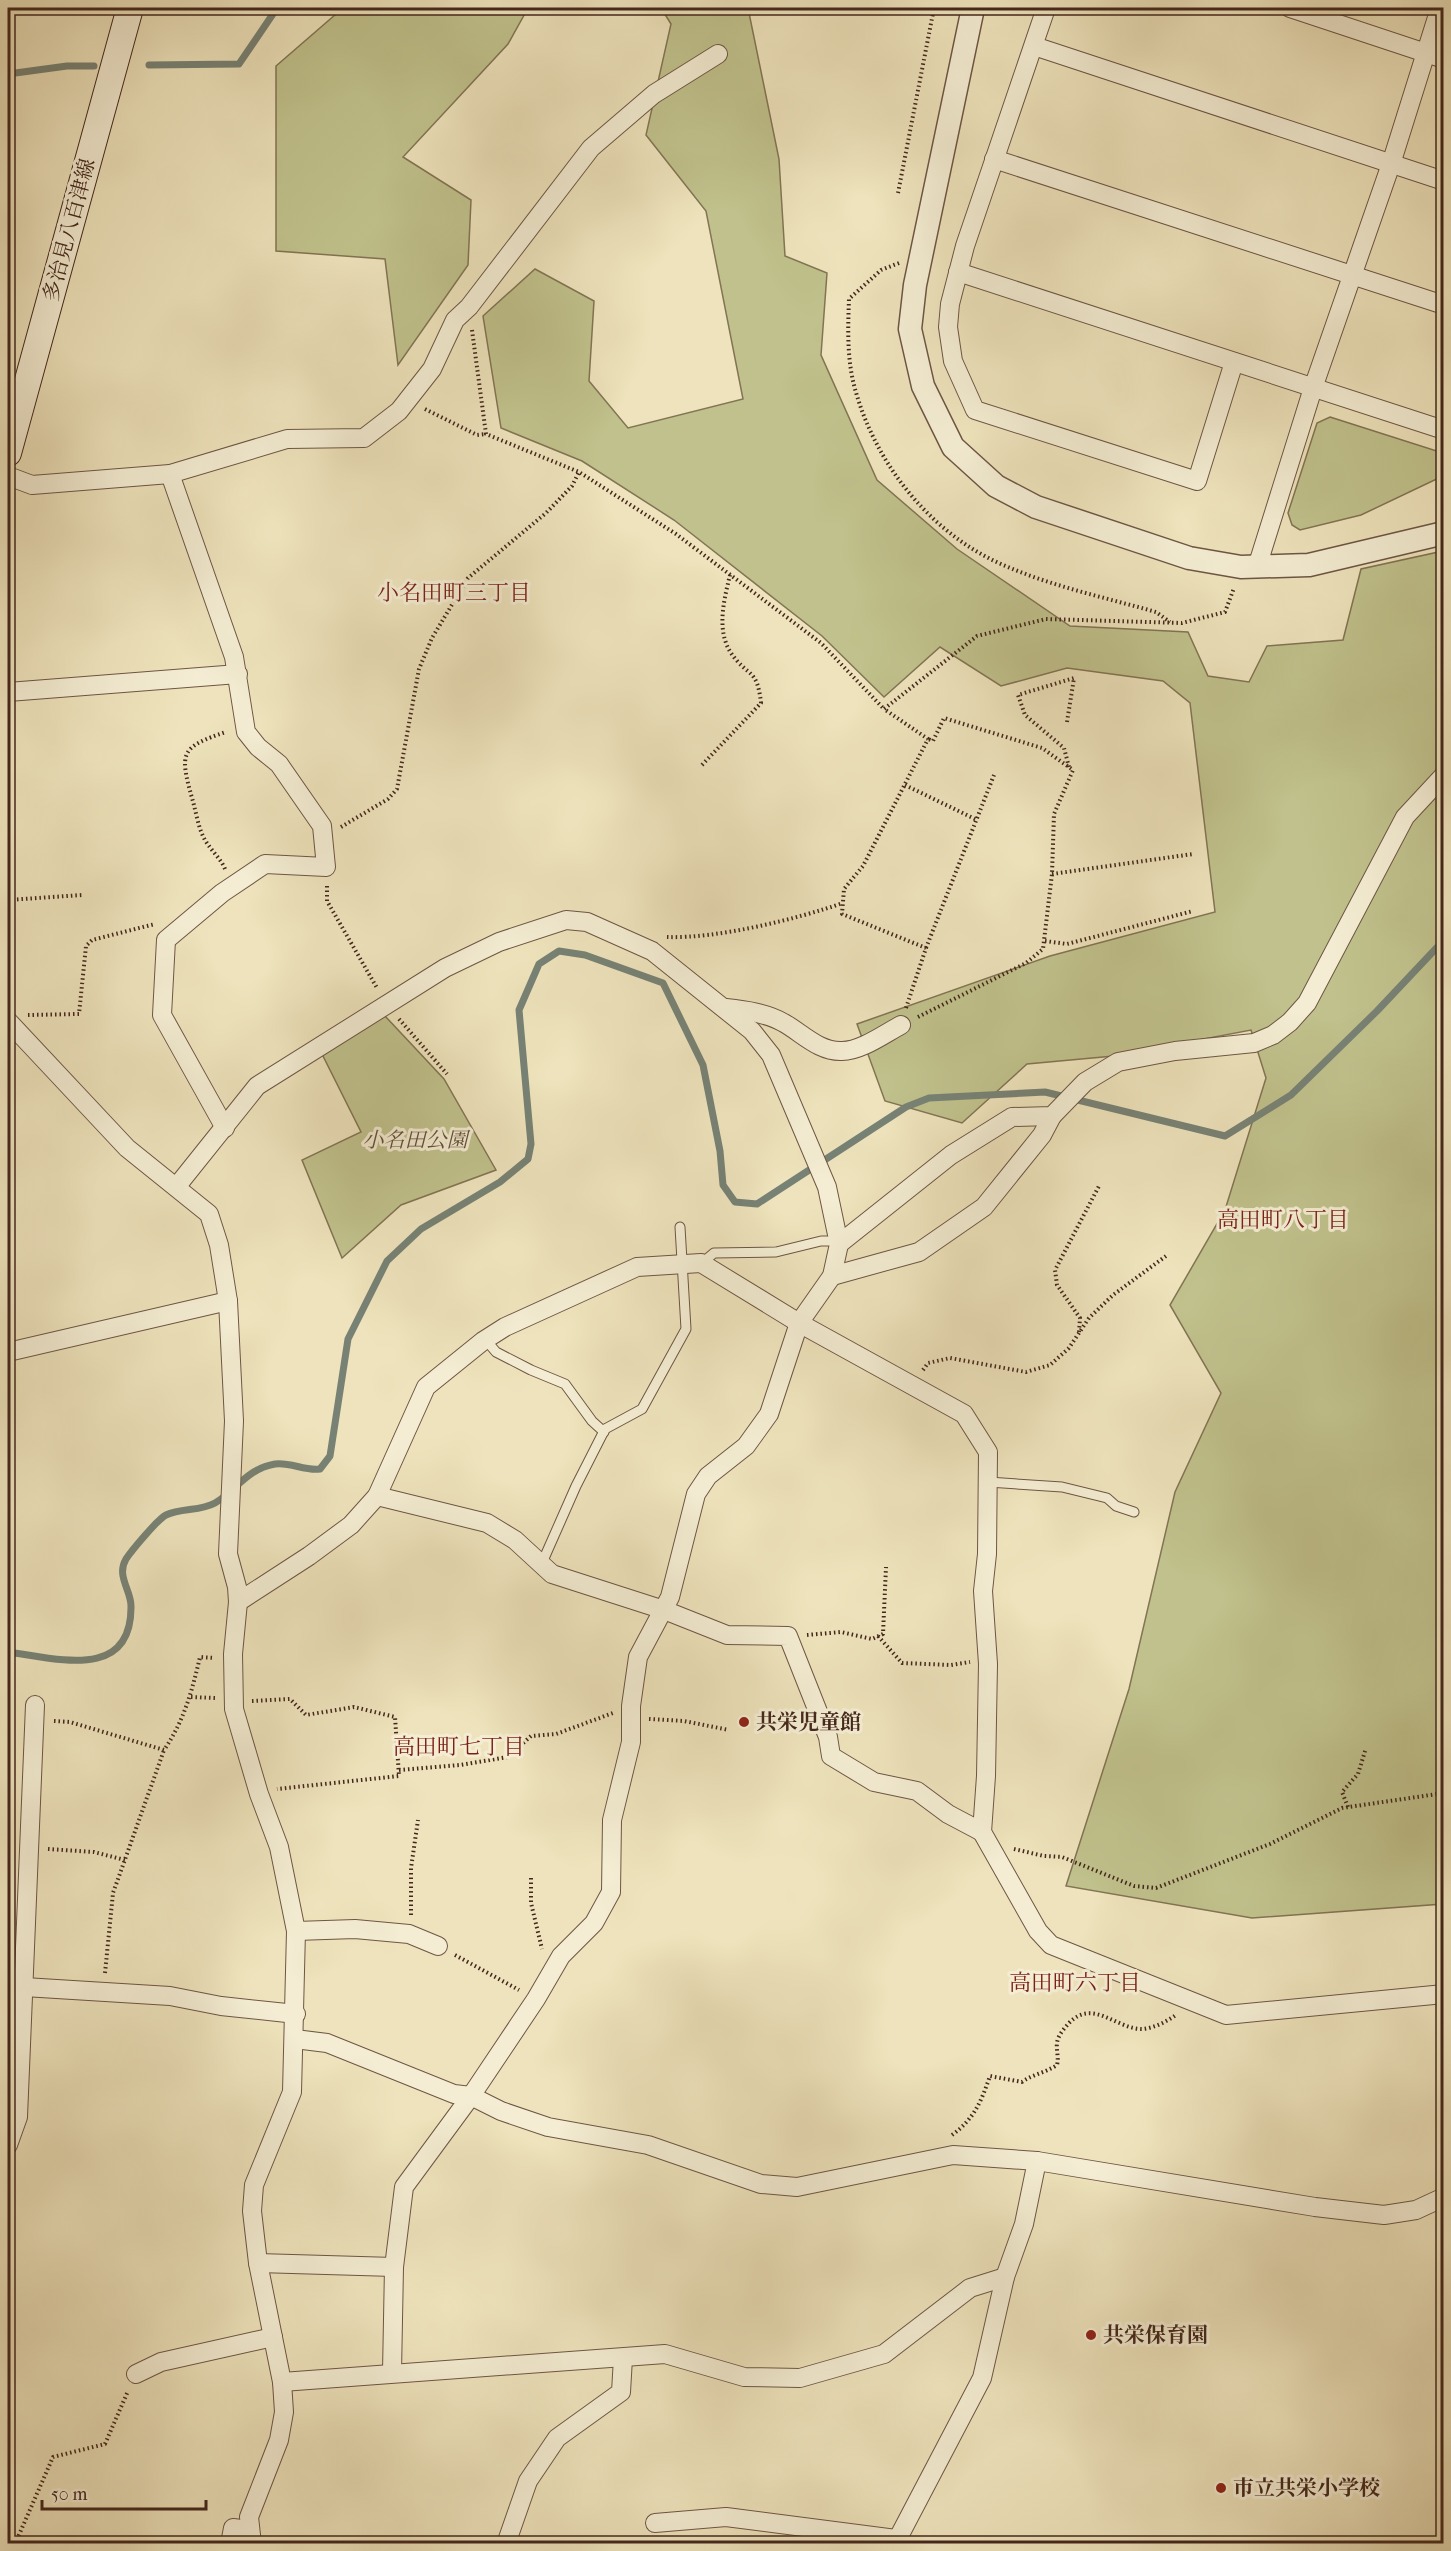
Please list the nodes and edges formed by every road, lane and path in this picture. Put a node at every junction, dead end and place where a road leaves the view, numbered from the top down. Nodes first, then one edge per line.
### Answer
1 (130, 8) edge
2 (934, 8) edge
3 (973, 8) edge
4 (1046, 8) edge
5 (1290, 8) edge
6 (1440, 8) edge
7 (1034, 46) junction
8 (1425, 53) junction
9 (718, 54) dead end
10 (1443, 59) edge
11 (994, 159) junction
12 (1391, 164) junction
13 (1443, 181) edge
14 (898, 193) dead end
15 (958, 272) junction
16 (1353, 274) junction
17 (1443, 304) edge
18 (469, 307) junction
19 (1234, 362) junction
20 (1312, 388) junction
21 (408, 400) junction
22 (1443, 430) edge
23 (486, 434) junction
24 (8, 453) edge
25 (579, 472) junction
26 (170, 474) junction
27 (8, 476) edge
28 (1443, 533) edge
29 (1249, 567) junction
30 (730, 575) junction
31 (238, 674) junction
32 (8, 692) edge
33 (884, 709) junction
34 (1067, 722) dead end
35 (245, 725) junction
36 (928, 739) junction
37 (702, 765) dead end
38 (1070, 768) junction
39 (994, 775) dead end
40 (1443, 775) edge
41 (905, 785) junction
42 (977, 820) junction
43 (323, 838) junction
44 (1193, 854) dead end
45 (326, 867) junction
46 (1052, 874) junction
47 (231, 887) junction
48 (82, 895) dead end
49 (8, 900) edge
50 (843, 903) junction
51 (1193, 911) dead end
52 (180, 929) junction
53 (657, 937) dead end
54 (1045, 941) junction
55 (926, 948) junction
56 (387, 1005) junction
57 (726, 1008) junction
58 (26, 1015) dead end
59 (8, 1022) edge
60 (901, 1025) junction
61 (447, 1074) dead end
62 (1056, 1113) junction
63 (225, 1128) junction
64 (177, 1186) junction
65 (1100, 1186) dead end
66 (680, 1227) dead end
67 (839, 1242) junction
68 (1166, 1256) dead end
69 (693, 1264) junction
70 (832, 1276) junction
71 (228, 1301) junction
72 (799, 1323) junction
73 (1079, 1333) junction
74 (485, 1339) junction
75 (8, 1352) edge
76 (911, 1385) junction
77 (604, 1432) junction
78 (988, 1482) junction
79 (377, 1496) junction
80 (1134, 1512) dead end
81 (542, 1563) junction
82 (886, 1567) dead end
83 (238, 1602) junction
84 (664, 1610) junction
85 (788, 1636) junction
86 (878, 1636) junction
87 (234, 1658) junction
88 (988, 1664) junction
89 (191, 1697) junction
90 (234, 1702) junction
91 (35, 1713) joint
92 (631, 1713) junction
93 (729, 1730) dead end
94 (1366, 1748) dead end
95 (164, 1750) junction
96 (399, 1770) junction
97 (1443, 1793) edge
98 (259, 1794) junction
99 (1348, 1807) junction
100 (418, 1820) dead end
101 (985, 1837) junction
102 (30, 1847) junction
103 (125, 1860) junction
104 (531, 1878) dead end
105 (296, 1931) junction
106 (412, 1935) junction
107 (438, 1946) joint
108 (548, 1978) junction
109 (16, 1987) edge
110 (103, 1992) junction
111 (1443, 1994) edge
112 (536, 2000) junction
113 (1193, 2002) junction
114 (296, 2014) junction
115 (295, 2039) junction
116 (471, 2096) junction
117 (8, 2145) edge
118 (921, 2161) junction
119 (1037, 2162) junction
120 (1443, 2197) edge
121 (258, 2263) junction
122 (394, 2267) junction
123 (1005, 2277) junction
124 (273, 2337) junction
125 (622, 2358) junction
126 (392, 2372) junction
127 (136, 2374) joint
128 (282, 2382) junction
129 (655, 2523) dead end
130 (250, 2537) edge
131 (896, 2541) edge
132 (15, 2544) edge
133 (230, 2544) edge
134 (506, 2544) edge

1 - 24 main road, 多治見八百津線
2 - 14 path
3 - 29 street
4 - 7 street
5 - 8 street
6 - 8 street
7 - 11 street
7 - 12 street
8 - 10 street
8 - 12 street
9 - 18 street
11 - 15 street
11 - 16 street
12 - 13 street
12 - 16 street
15 - 19 street
15 - 19 street
16 - 17 street
16 - 20 street
18 - 21 street
18 - 23 path
19 - 20 street
20 - 22 street
20 - 29 street
21 - 23 path
21 - 26 street
23 - 25 path
25 - 30 path
25 - 43 path
26 - 27 street
26 - 31 street
28 - 29 street
29 - 33 path
30 - 33 path
30 - 37 path
31 - 32 street
31 - 35 street
33 - 36 path
34 - 38 path
35 - 43 street
35 - 47 path
36 - 38 path
36 - 41 path
38 - 46 path
39 - 42 path
40 - 62 street
41 - 42 path
41 - 50 path
42 - 55 path
43 - 45 street
44 - 46 path
45 - 47 street
45 - 56 path
46 - 54 path
47 - 52 street
48 - 49 path
50 - 53 path
50 - 55 path
51 - 54 path
52 - 58 path
52 - 63 street
54 - 60 path
55 - 60 path
56 - 57 street
56 - 61 path
56 - 63 street
57 - 60 street
57 - 67 street
59 - 64 street
62 - 67 street
62 - 70 street
63 - 64 street
64 - 71 street
65 - 73 path
66 - 69 lane
67 - 69 lane
67 - 70 street
68 - 73 path
69 - 72 street
69 - 74 street
69 - 77 lane
70 - 72 street
71 - 75 street
71 - 83 street
72 - 76 street
72 - 84 street
73 - 76 path
74 - 77 lane
74 - 79 street
76 - 78 street
77 - 81 lane
78 - 80 lane
78 - 88 street
79 - 81 street
79 - 83 street
81 - 84 street
82 - 86 path
83 - 87 street
84 - 85 street
84 - 92 street
85 - 86 path
85 - 101 street
86 - 88 path
87 - 89 path
87 - 90 street
88 - 101 street
89 - 90 path
89 - 95 path
90 - 96 path
90 - 98 street
91 - 95 path
91 - 102 street
92 - 93 path
92 - 96 path
92 - 108 street
94 - 99 path
95 - 103 path
96 - 98 path
97 - 99 path
98 - 105 street
99 - 101 path
100 - 106 path
101 - 113 street
102 - 103 path
102 - 109 street
103 - 110 path
104 - 108 path
105 - 106 street
105 - 114 street
106 - 107 street
107 - 112 path
108 - 112 street
109 - 110 street
109 - 117 street
110 - 114 street
111 - 113 street
112 - 116 street
113 - 118 path
114 - 115 street
115 - 116 street
115 - 121 street
116 - 118 street
116 - 122 street
118 - 119 street
119 - 120 street
119 - 123 street
121 - 122 street
121 - 124 street
122 - 126 street
123 - 125 street
123 - 131 street
124 - 127 street
124 - 128 street
125 - 126 street
125 - 134 street
126 - 128 street
127 - 132 path
128 - 130 street
129 - 131 street
130 - 133 street

